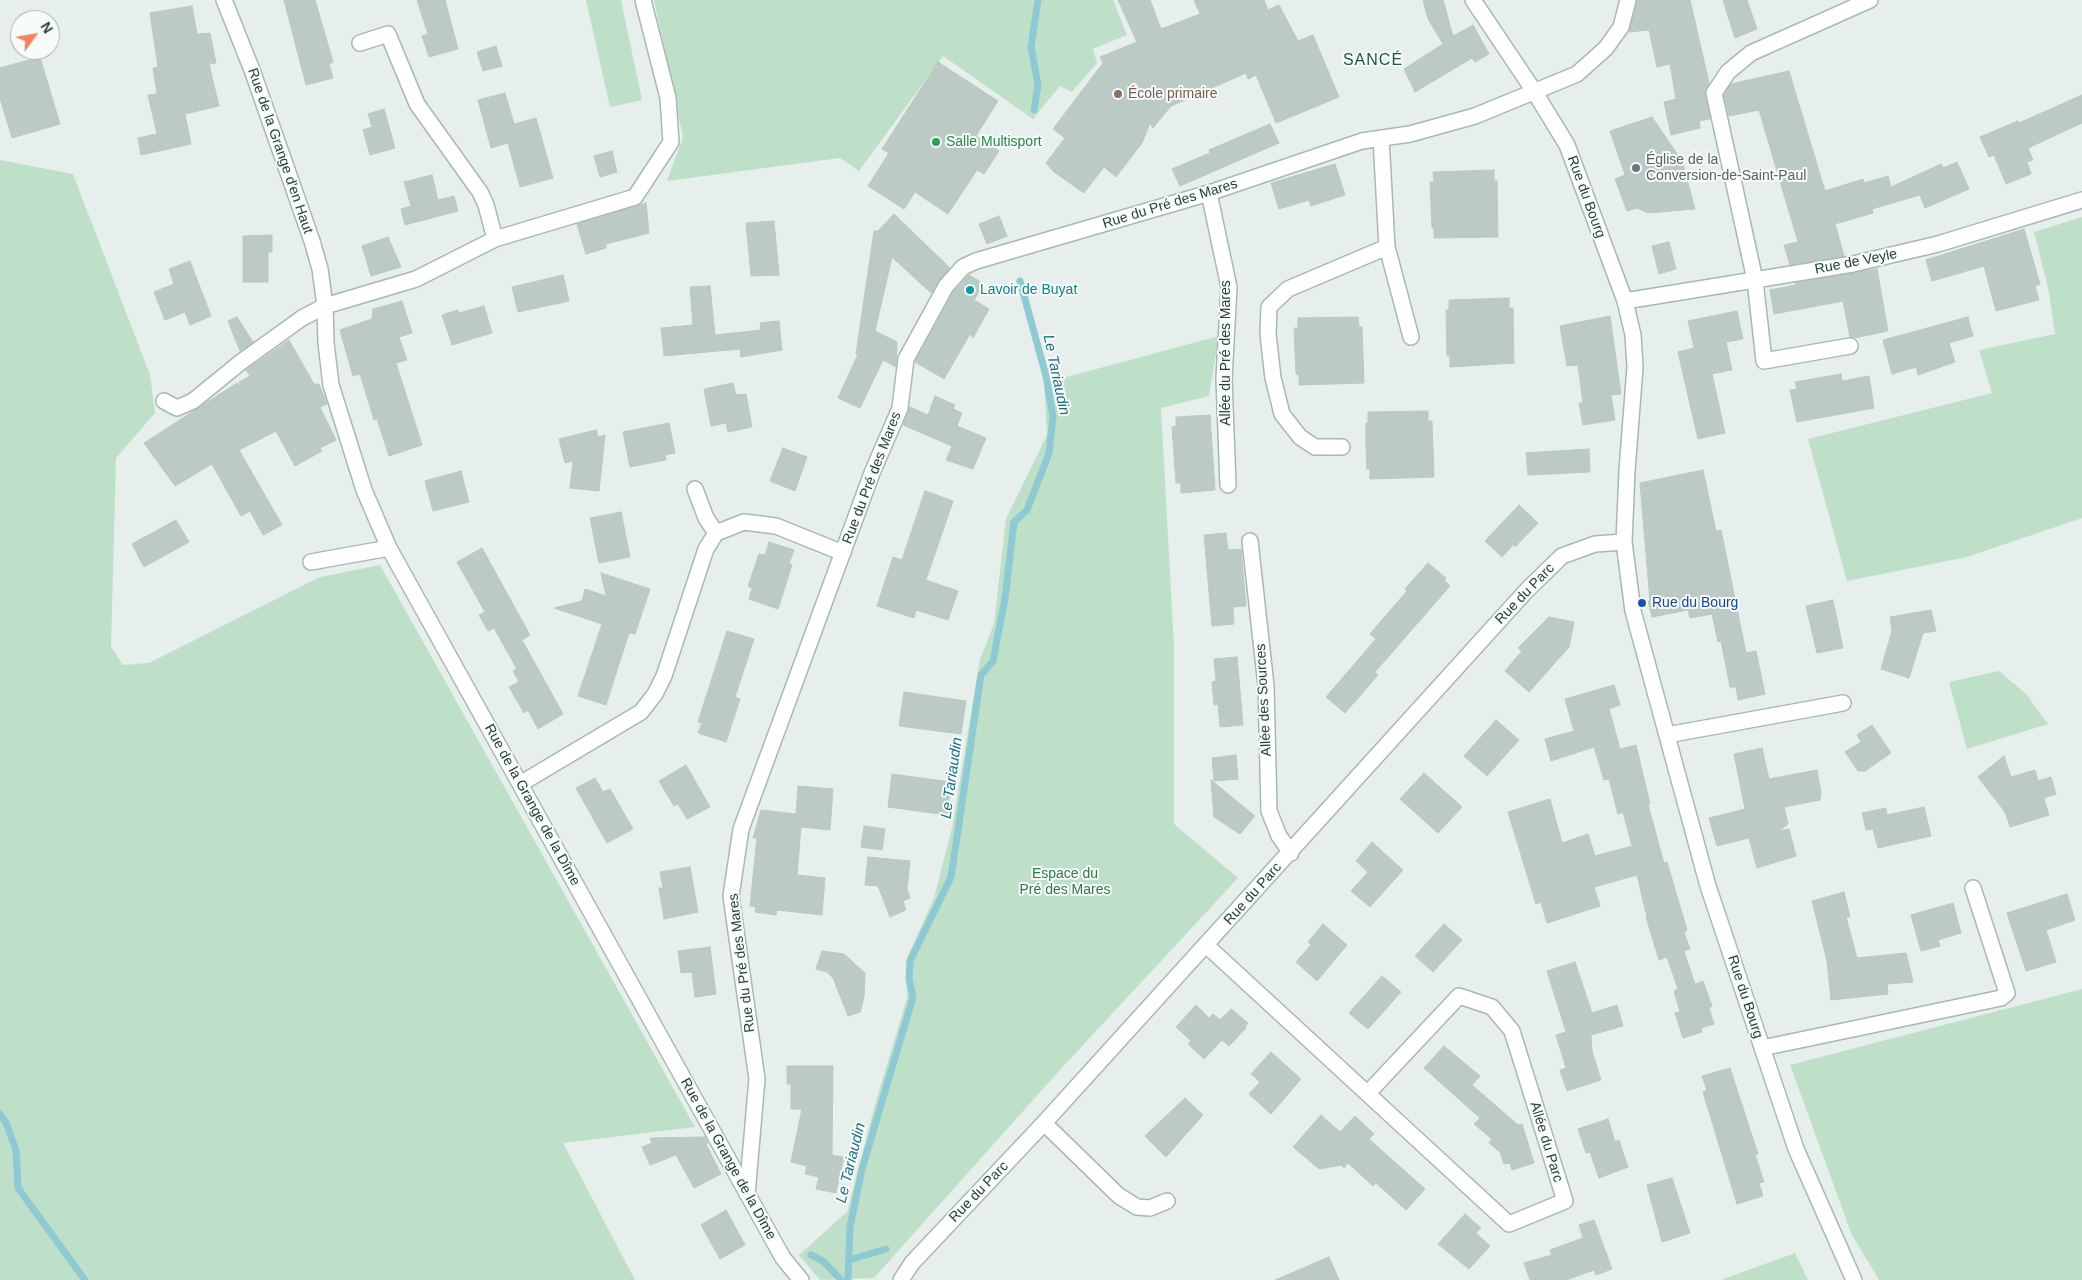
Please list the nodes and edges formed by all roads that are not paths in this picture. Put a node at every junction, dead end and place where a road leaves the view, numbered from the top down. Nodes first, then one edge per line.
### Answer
1 (224, 0) edge
2 (643, 0) edge
3 (1473, 0) edge
4 (1628, 0) edge
5 (1870, 0) edge
6 (360, 43) dead end
7 (1534, 90) junction
8 (1381, 138) junction
9 (1209, 193) junction
10 (2082, 200) edge
11 (495, 239) junction
12 (1386, 247) junction
13 (1755, 280) junction
14 (1625, 301) junction
15 (325, 306) junction
16 (1411, 337) dead end
17 (1850, 346) dead end
18 (164, 401) dead end
19 (1342, 447) dead end
20 (1228, 485) dead end
21 (695, 489) dead end
22 (716, 533) junction
23 (1250, 542) dead end
24 (1624, 542) junction
25 (388, 548) junction
26 (843, 553) junction
27 (311, 562) dead end
28 (1843, 703) dead end
29 (1667, 735) junction
30 (520, 784) junction
31 (1291, 853) junction
32 (1973, 888) dead end
33 (1206, 946) junction
34 (1762, 1048) junction
35 (1368, 1093) junction
36 (1044, 1123) junction
37 (747, 1194) junction
38 (1167, 1201) dead end
39 (801, 1280) edge
40 (901, 1280) edge
41 (1854, 1280) edge

1 - 15 street, Rue de la Grange d'en Haut
2 - 11 street
3 - 7 street, Rue du Bourg
4 - 7 street, Rue du Pré des Mares
5 - 13 street
6 - 11 street
7 - 8 street, Rue du Pré des Mares
7 - 14 street, Rue du Bourg
8 - 9 street, Rue du Pré des Mares
8 - 12 street
9 - 20 street, Allée du Pré des Mares
9 - 26 street, Rue du Pré des Mares
10 - 13 street, Rue de Veyle
11 - 15 street
12 - 16 street
12 - 19 street
13 - 14 street, Rue de Veyle
13 - 17 street
14 - 24 street, Rue du Bourg
15 - 18 street
15 - 25 street, Rue de la Grange de la Dîme
21 - 22 street
22 - 26 street
22 - 30 street
23 - 31 street, Allée des Sources
24 - 29 street, Rue du Bourg
24 - 31 street, Rue du Parc
25 - 27 street
25 - 30 street, Rue de la Grange de la Dîme
26 - 37 street, Rue du Pré des Mares
28 - 29 street
29 - 34 street, Rue du Bourg
30 - 37 street, Rue de la Grange de la Dîme
31 - 33 street, Rue du Parc
32 - 34 street
33 - 35 street, Allée du Parc
33 - 36 street, Rue du Parc
34 - 41 street, Rue du Bourg
35 - 35 street, Allée du Parc
36 - 38 street
36 - 40 street, Rue du Parc
37 - 39 street, Rue de la Grange de la Dîme

